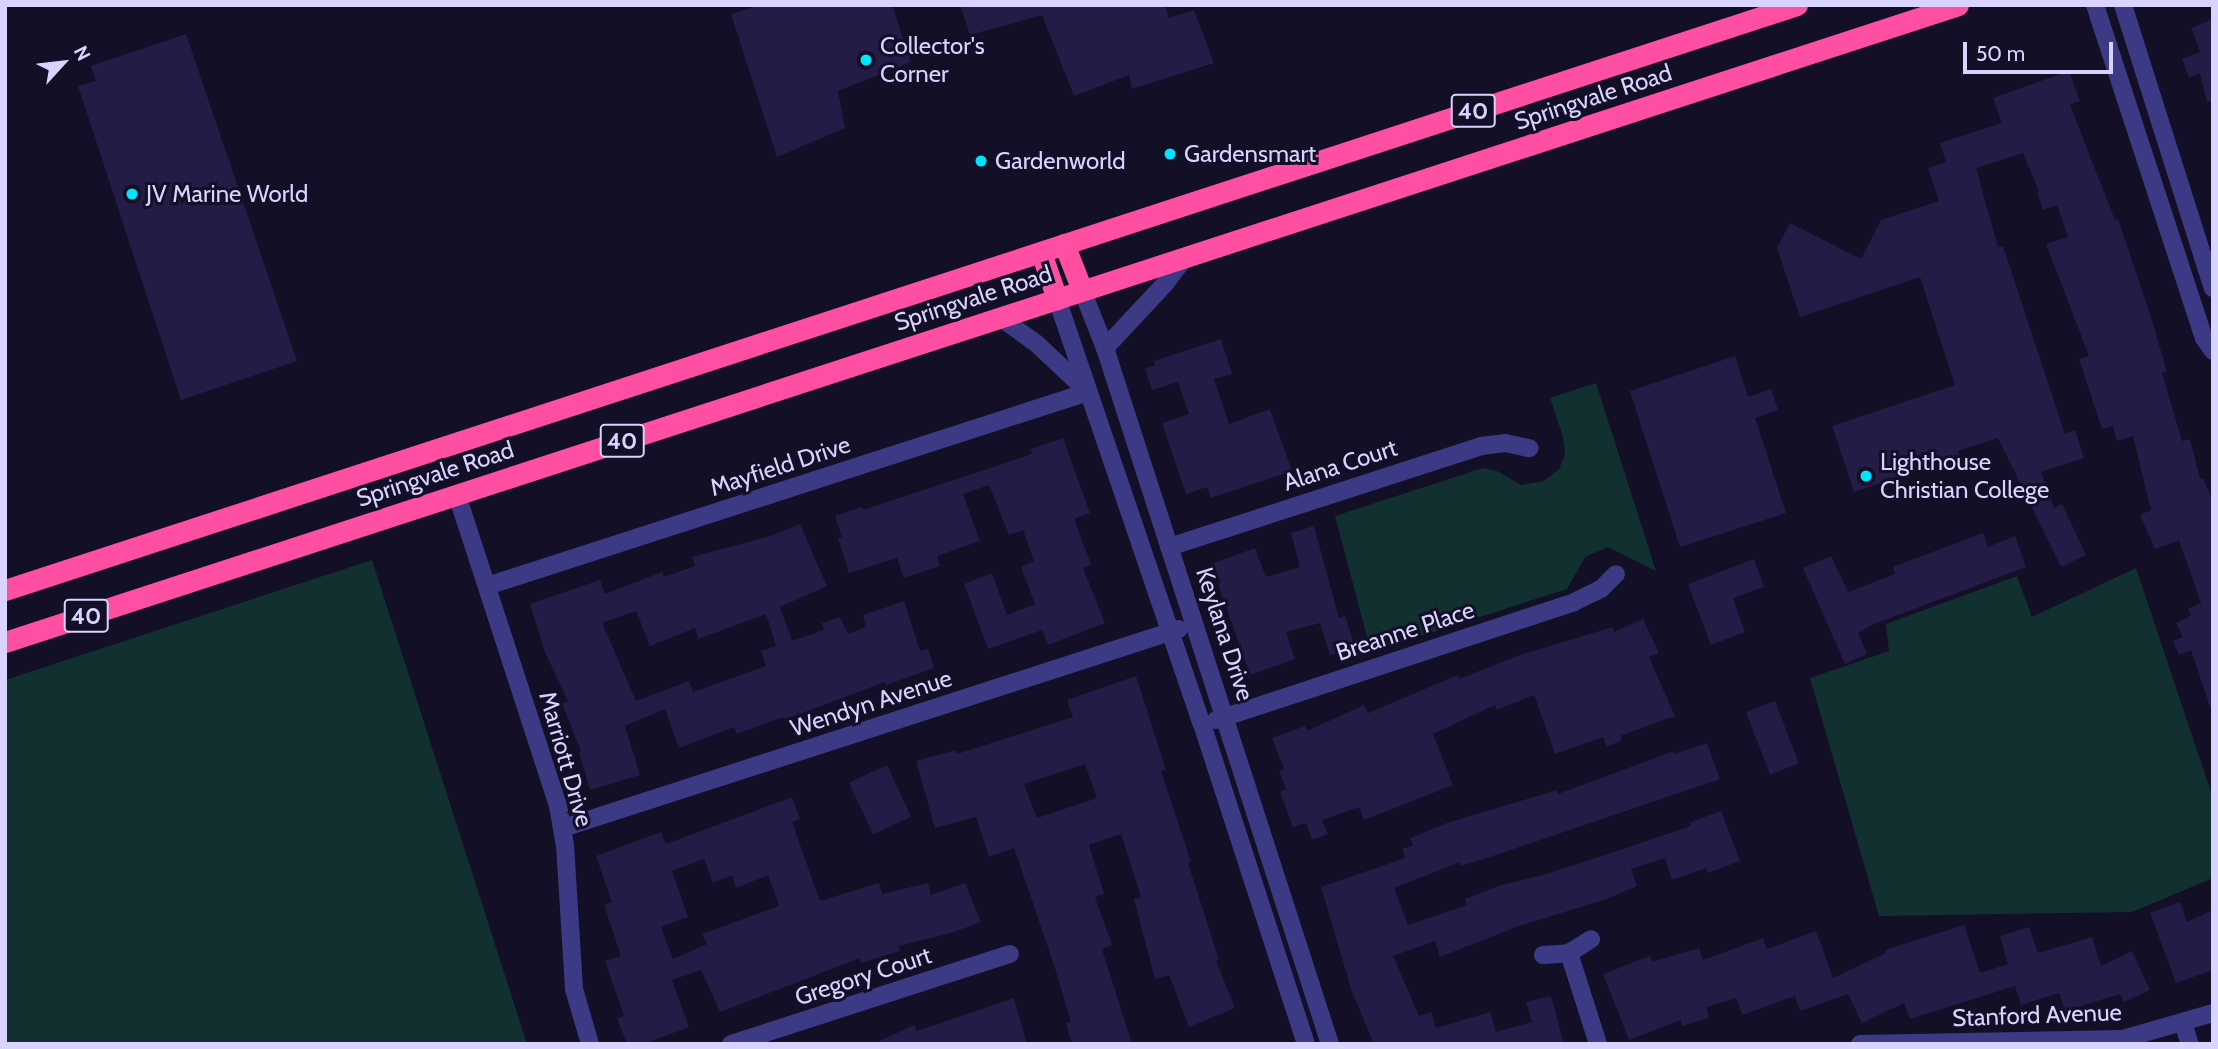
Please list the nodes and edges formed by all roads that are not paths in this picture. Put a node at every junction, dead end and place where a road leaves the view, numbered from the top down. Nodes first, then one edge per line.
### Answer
1 (1797, 5) edge
2 (1958, 5) edge
3 (2095, 5) edge
4 (2123, 5) edge
5 (1064, 244) junction
6 (1041, 252) junction
7 (1185, 257) junction
8 (2213, 288) edge
9 (1083, 290) junction
10 (1056, 299) junction
11 (1001, 318) junction
12 (1105, 348) junction
13 (2213, 351) edge
14 (1088, 392) junction
15 (1529, 448) dead end
16 (457, 495) junction
17 (1169, 547) junction
18 (1616, 573) dead end
19 (487, 586) junction
20 (5, 590) edge
21 (1193, 625) junction
22 (1170, 633) junction
23 (5, 642) edge
24 (1225, 716) junction
25 (1202, 724) junction
26 (563, 828) junction
27 (1591, 939) dead end
28 (1569, 953) junction
29 (1010, 954) dead end
30 (1543, 955) dead end
31 (2213, 1013) edge
32 (2183, 1023) junction
33 (590, 1044) edge
34 (731, 1044) edge
35 (1306, 1044) edge
36 (1330, 1044) edge
37 (1598, 1044) edge
38 (1860, 1044) edge
39 (2190, 1044) edge

1 - 5 highway, Springvale Road / 40
2 - 7 highway, Springvale Road / 40
3 - 13 street
4 - 8 street
5 - 6 highway, Springvale Road / 40
5 - 9 highway, Keylana Drive
6 - 10 highway, Keylana Drive
6 - 20 highway, Springvale Road / 40
7 - 9 highway, Springvale Road / 40
7 - 12 street
9 - 10 highway, Springvale Road / 40
9 - 12 street, Keylana Drive
10 - 11 highway, Springvale Road / 40
10 - 14 street, Keylana Drive
11 - 14 street
11 - 16 highway, Springvale Road / 40
12 - 17 street, Keylana Drive
14 - 19 street, Mayfield Drive
14 - 22 street, Keylana Drive
15 - 17 street, Alana Court
16 - 19 street, Marriott Drive
16 - 23 highway, Springvale Road / 40
17 - 21 street, Keylana Drive
18 - 24 street, Breanne Place
19 - 26 street, Marriott Drive
21 - 22 street, Wendyn Avenue
21 - 24 street, Keylana Drive
22 - 25 street, Keylana Drive
22 - 26 street, Wendyn Avenue
24 - 25 street, Breanne Place
24 - 36 street, Keylana Drive
25 - 35 street, Keylana Drive
26 - 33 street, Marriott Drive
27 - 28 street
28 - 30 street
28 - 37 street
29 - 34 street, Gregory Court
31 - 32 street, Stanford Avenue
32 - 38 street, Stanford Avenue
32 - 39 street

